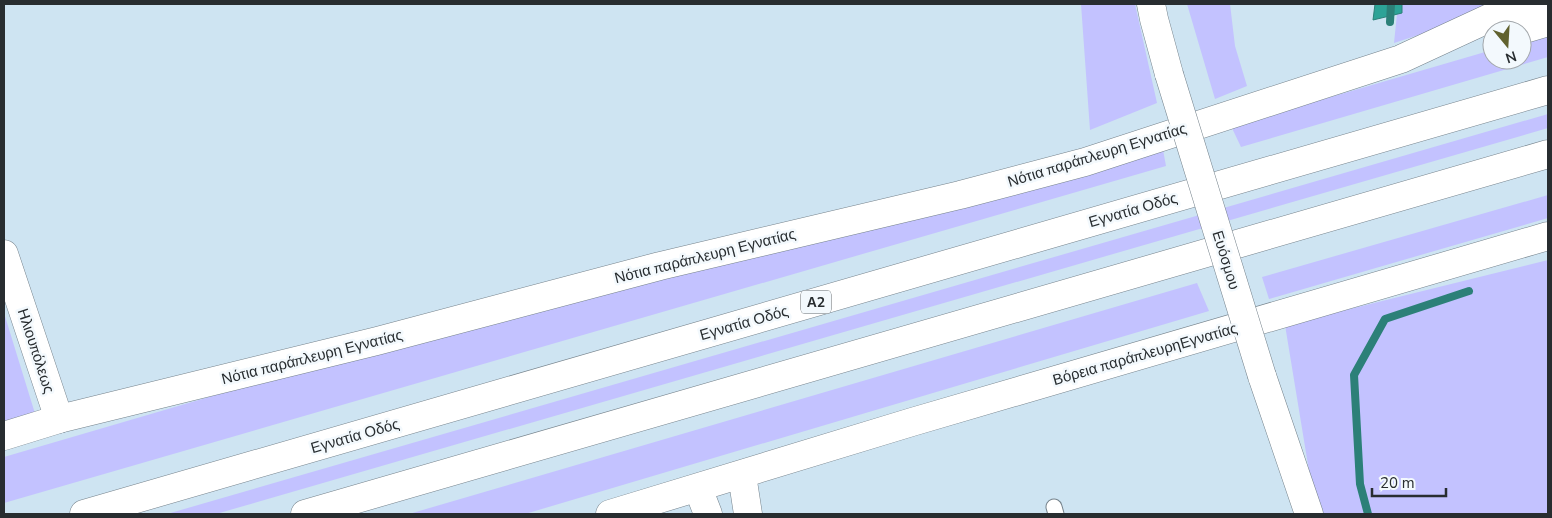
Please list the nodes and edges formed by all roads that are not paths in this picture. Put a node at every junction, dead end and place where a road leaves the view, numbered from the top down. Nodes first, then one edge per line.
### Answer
1 (1151, 4) edge
2 (1535, 4) edge
3 (1548, 22) edge
4 (1532, 27) edge
5 (1482, 41) edge
6 (1400, 59) junction
7 (1548, 90) edge
8 (1548, 154) edge
9 (1548, 236) edge
10 (4, 254) edge
11 (59, 420) junction
12 (4, 436) edge
13 (742, 475) junction
14 (698, 488) junction
15 (84, 514) edge
16 (305, 514) edge
17 (610, 514) edge
18 (708, 514) edge
19 (748, 514) edge
20 (1309, 514) edge

1 - 20 main road, Ευόσμου, bridge
2 - 6 main road, Νότια παράπλευρη Εγνατίας
3 - 4 main road
5 - 6 main road, Νότια παράπλευρη Εγνατίας
6 - 11 main road, Νότια παράπλευρη Εγνατίας
7 - 15 main road, Εγνατία Οδός / Α2
8 - 16 main road
9 - 13 main road, Βόρεια παράπλευρηΕγνατίας
10 - 11 main road, Ηλιουπόλεως
11 - 12 main road, Νότια παράπλευρη Εγνατίας
13 - 14 main road, Βόρεια παράπλευρηΕγνατίας
13 - 19 main road
14 - 17 main road, Βόρεια παράπλευρηΕγνατίας
14 - 18 main road

